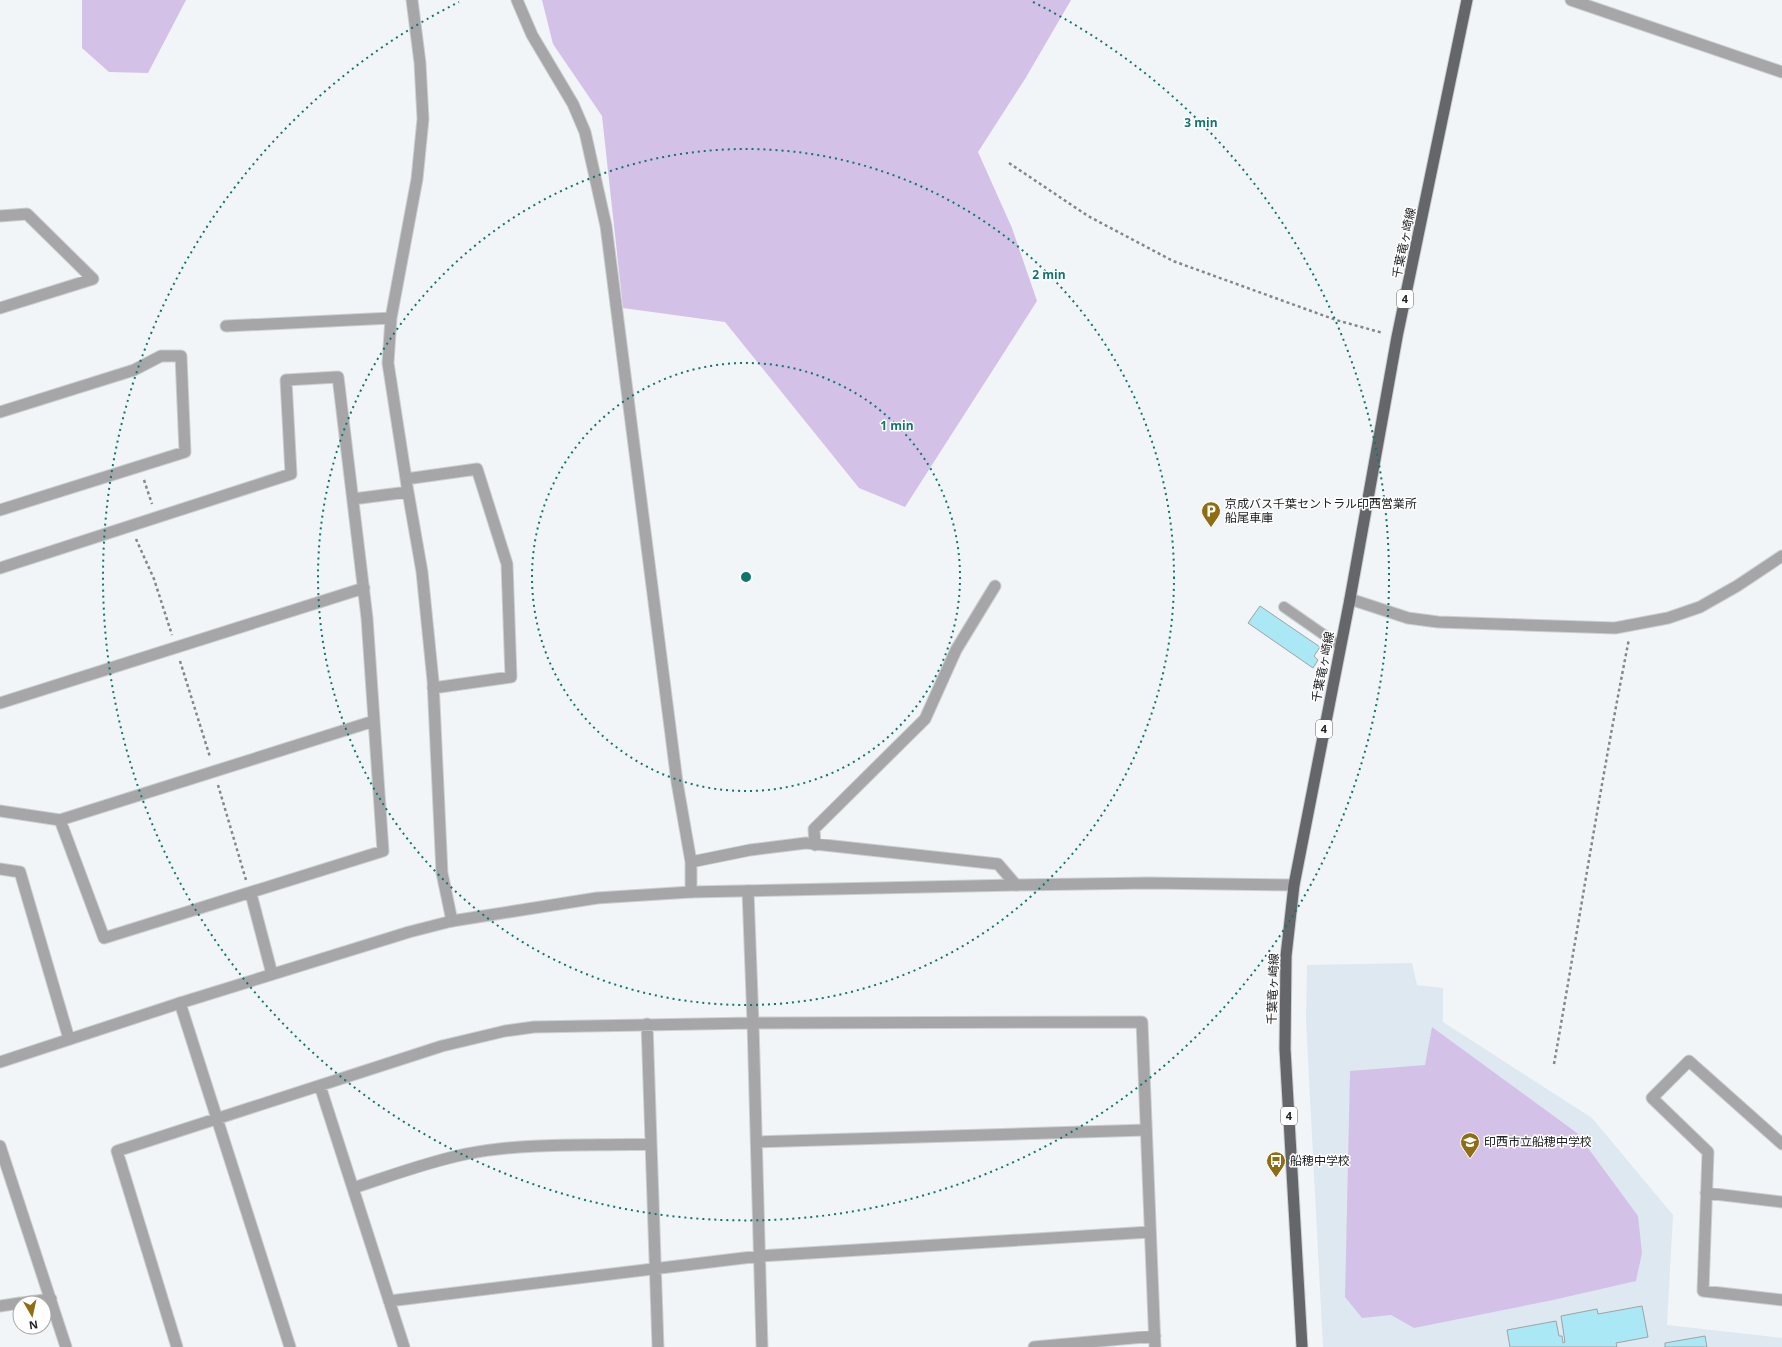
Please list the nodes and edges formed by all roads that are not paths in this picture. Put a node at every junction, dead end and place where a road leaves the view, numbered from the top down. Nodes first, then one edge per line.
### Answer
1 (412, 0) edge
2 (517, 0) edge
3 (1467, 0) edge
4 (1571, 0) edge
5 (1782, 72) edge
6 (0, 216) edge
7 (0, 308) edge
8 (391, 318) junction
9 (226, 326) dead end
10 (0, 412) edge
11 (406, 479) junction
12 (408, 492) junction
13 (353, 499) junction
14 (0, 510) edge
15 (1782, 556) edge
16 (0, 568) edge
17 (995, 586) dead end
18 (364, 588) junction
19 (1350, 599) junction
20 (1284, 607) dead end
21 (1340, 646) junction
22 (433, 688) junction
23 (0, 703) edge
24 (374, 721) junction
25 (0, 811) edge
26 (60, 820) junction
27 (815, 845) junction
28 (691, 862) junction
29 (0, 869) edge
30 (1016, 885) junction
31 (1294, 885) junction
32 (748, 891) junction
33 (691, 892) junction
34 (251, 894) junction
35 (452, 921) junction
36 (272, 974) junction
37 (180, 1003) junction
38 (753, 1023) junction
39 (647, 1024) junction
40 (69, 1039) junction
41 (0, 1062) edge
42 (320, 1086) junction
43 (217, 1119) junction
44 (1146, 1130) junction
45 (757, 1142) junction
46 (651, 1144) junction
47 (1782, 1144) edge
48 (0, 1146) edge
49 (352, 1188) junction
50 (1706, 1193) junction
51 (1782, 1202) edge
52 (1150, 1232) junction
53 (760, 1256) junction
54 (655, 1269) junction
55 (50, 1295) edge
56 (1782, 1300) edge
57 (389, 1301) junction
58 (52, 1302) edge
59 (12, 1304) edge
60 (0, 1306) edge
61 (1155, 1342) edge
62 (66, 1347) edge
63 (177, 1347) edge
64 (290, 1347) edge
65 (404, 1347) edge
66 (658, 1347) edge
67 (762, 1347) edge
68 (1034, 1347) edge
69 (1302, 1347) edge

1 - 8 street
2 - 28 street
3 - 19 main road, 千葉竜ヶ崎線 / 4
4 - 5 street
6 - 7 street
8 - 9 street
8 - 11 street
10 - 14 street
11 - 12 street
11 - 22 street
12 - 13 street
12 - 22 street
13 - 16 street
13 - 18 street
15 - 19 street
17 - 27 street
18 - 23 street
18 - 24 street
19 - 21 main road, 千葉竜ヶ崎線 / 4
20 - 21 lane
21 - 31 main road, 千葉竜ヶ崎線 / 4
22 - 35 street
24 - 26 street
24 - 34 street
25 - 26 street
26 - 34 street
27 - 28 street
27 - 30 street
28 - 33 street
29 - 40 street
30 - 31 street
30 - 32 street
31 - 69 main road, 千葉竜ヶ崎線 / 4
32 - 33 street
32 - 38 street
33 - 35 street
34 - 36 street
35 - 36 street
36 - 37 street
37 - 40 street
37 - 43 street
38 - 39 street
38 - 44 street
38 - 45 street
39 - 42 street
39 - 46 street
40 - 41 street
42 - 43 street
42 - 49 street
43 - 63 street
43 - 64 street
44 - 45 street
44 - 52 street
45 - 53 street
46 - 49 street
46 - 54 street
47 - 50 street
48 - 55 street
49 - 57 street
50 - 51 street
50 - 56 street
52 - 53 street
52 - 61 street
53 - 54 street
53 - 67 street
54 - 57 street
54 - 66 street
57 - 65 street
58 - 62 street
59 - 60 street
61 - 68 street

